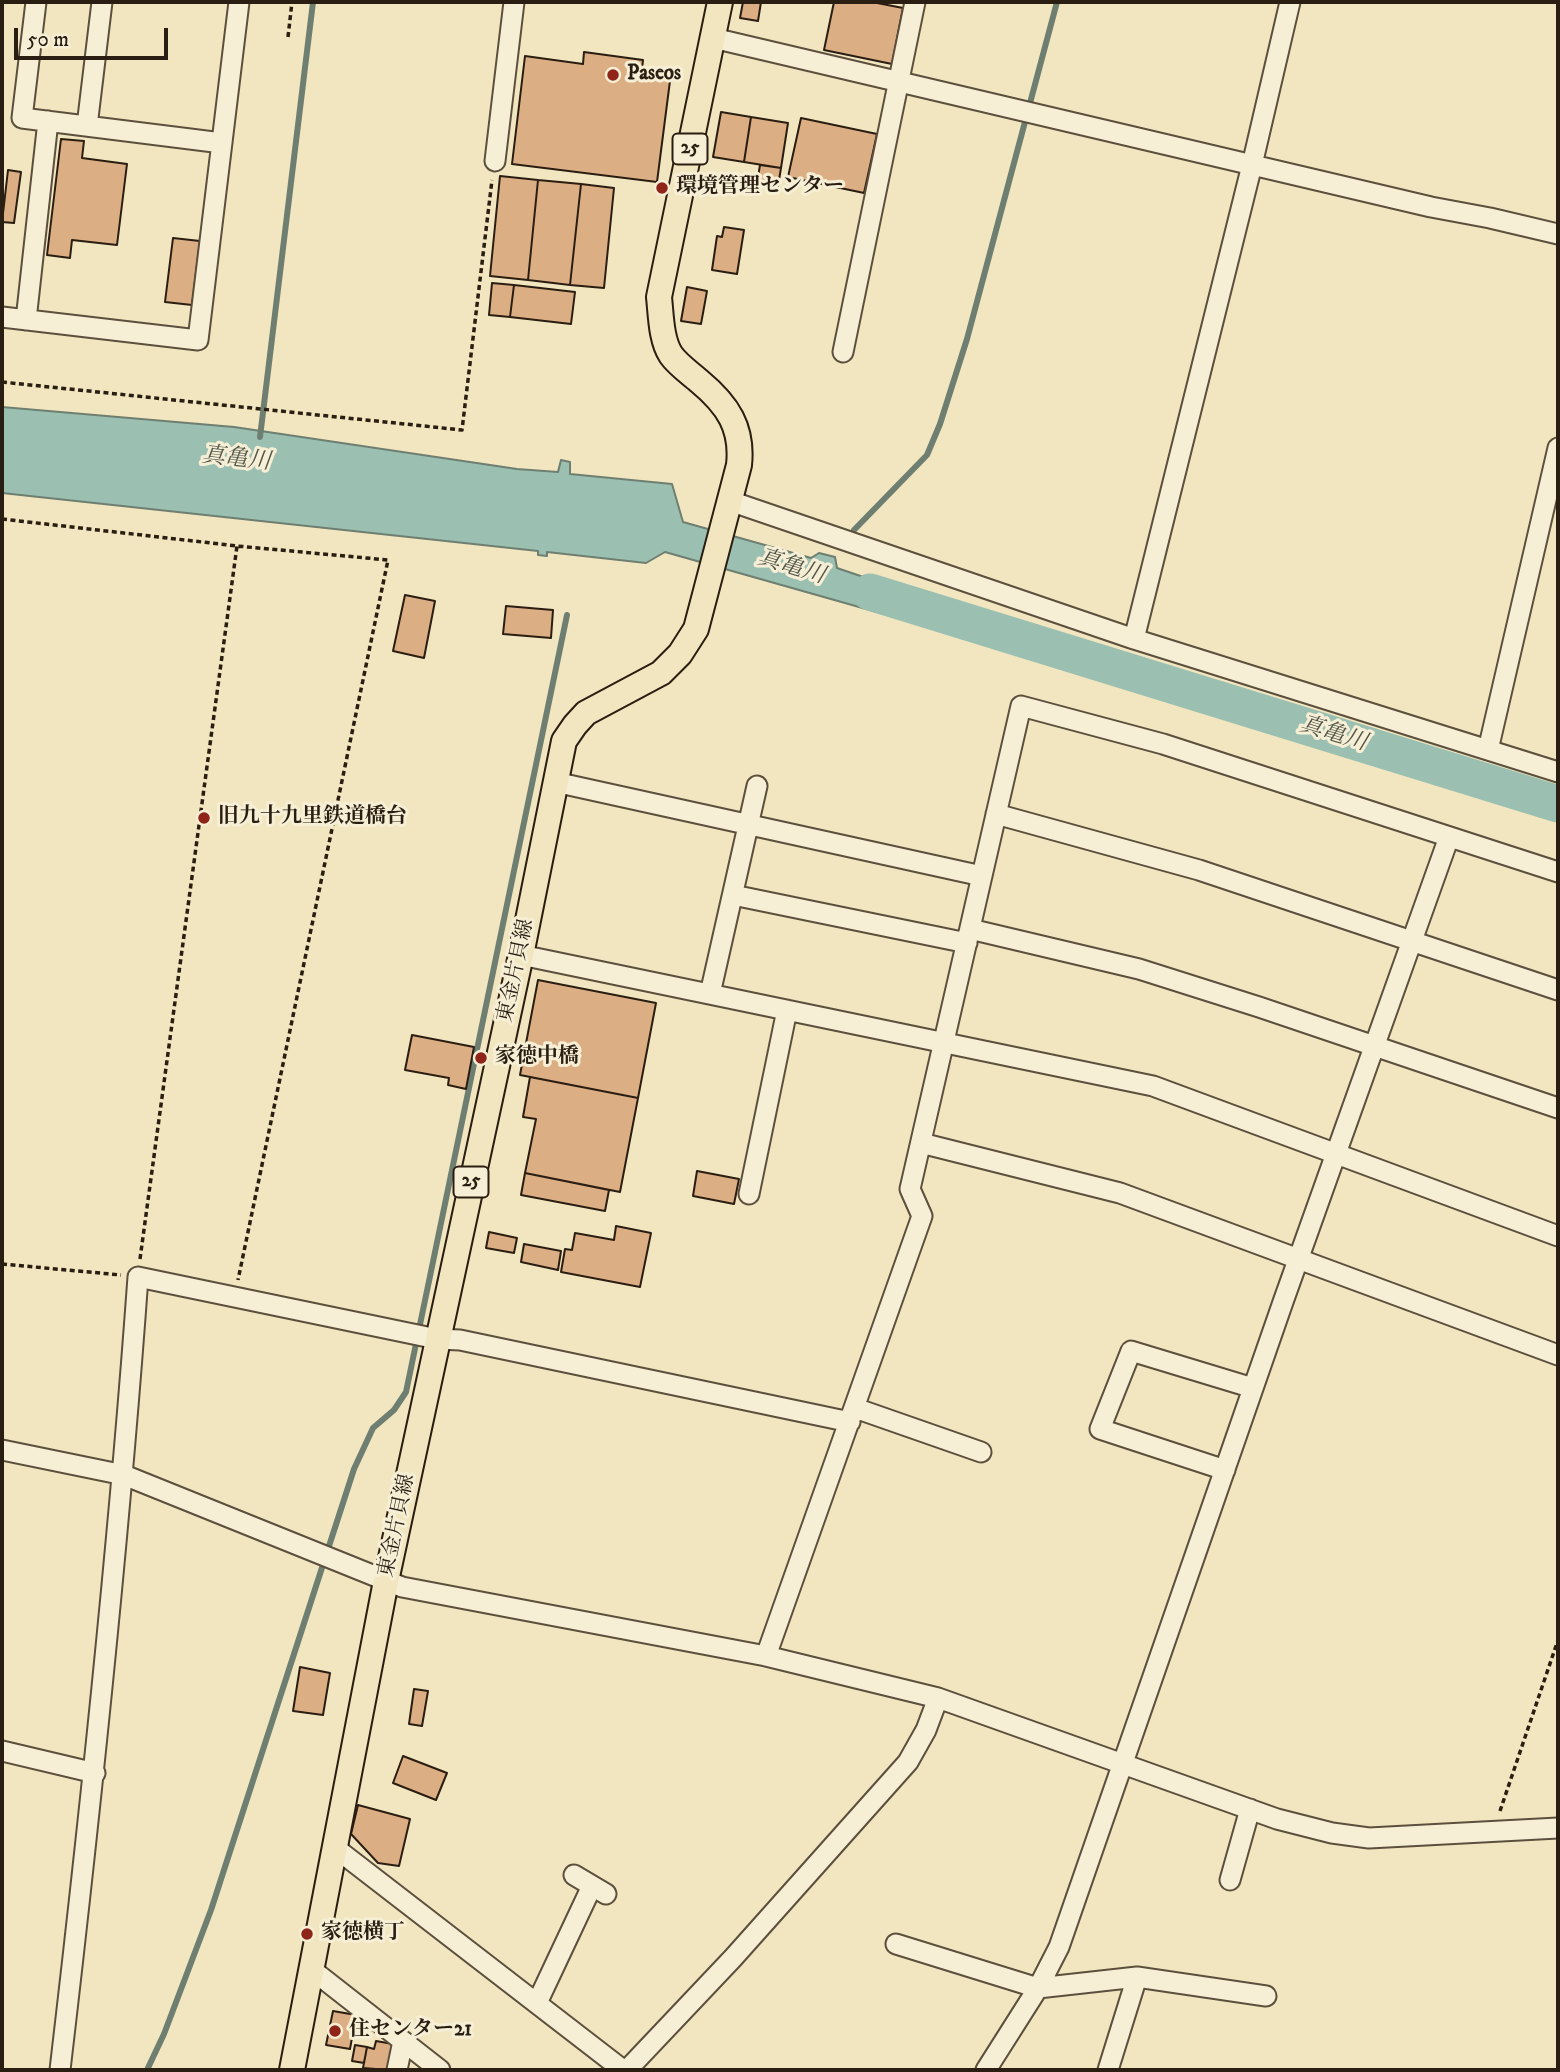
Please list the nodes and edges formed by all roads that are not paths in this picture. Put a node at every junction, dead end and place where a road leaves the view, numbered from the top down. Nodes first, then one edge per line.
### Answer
1 (36, 2) edge
2 (102, 2) edge
3 (239, 2) edge
4 (514, 2) edge
5 (720, 2) edge
6 (915, 2) edge
7 (1290, 2) edge
8 (713, 38) junction
9 (900, 81) junction
10 (48, 121) junction
11 (87, 126) junction
12 (222, 143) junction
13 (495, 161) road end
14 (1252, 165) junction
15 (1558, 234) edge
16 (2, 317) edge
17 (26, 320) junction
18 (843, 352) dead end
19 (1558, 448) edge
20 (730, 501) junction
21 (1134, 639) junction
22 (1488, 750) junction
23 (1558, 772) edge
24 (555, 782) junction
25 (757, 786) dead end
26 (996, 814) junction
27 (749, 825) junction
28 (1449, 837) junction
29 (1558, 872) edge
30 (982, 876) junction
31 (733, 895) junction
32 (968, 936) junction
33 (1412, 940) junction
34 (521, 955) junction
35 (1558, 990) edge
36 (710, 994) junction
37 (786, 1010) junction
38 (944, 1042) junction
39 (1374, 1046) junction
40 (1558, 1108) edge
41 (920, 1143) junction
42 (1336, 1152) junction
43 (749, 1194) dead end
44 (1558, 1236) edge
45 (1299, 1257) junction
46 (424, 1336) junction
47 (1558, 1355) edge
48 (1253, 1388) junction
49 (852, 1415) junction
50 (2, 1450) edge
51 (981, 1452) dead end
52 (1225, 1470) junction
53 (124, 1475) junction
54 (386, 1581) junction
55 (766, 1656) junction
56 (938, 1698) junction
57 (2, 1751) edge
58 (1123, 1762) junction
59 (95, 1773) junction
60 (1250, 1809) junction
61 (1558, 1828) edge
62 (334, 1847) junction
63 (573, 1875) dead end
64 (1230, 1880) dead end
65 (896, 1944) dead end
66 (312, 1969) junction
67 (1137, 1977) junction
68 (1038, 1988) junction
69 (1266, 1996) dead end
70 (537, 2003) junction
71 (403, 2041) junction
72 (990, 2069) edge
73 (60, 2070) edge
74 (292, 2070) edge
75 (397, 2070) edge
76 (440, 2070) edge
77 (625, 2070) edge
78 (1108, 2070) edge

1 - 10 street
2 - 11 street
3 - 12 street
4 - 13 street
5 - 8 main road, 東金片貝線 / 25
6 - 9 street
7 - 14 street
8 - 9 street
8 - 20 main road, 東金片貝線 / 25
9 - 14 street
9 - 18 street
10 - 11 street
10 - 17 street
11 - 12 street
12 - 17 street
14 - 15 street
14 - 21 street
16 - 17 street
19 - 22 street
20 - 21 street
20 - 24 main road, 東金片貝線 / 25
21 - 22 street
22 - 23 street
24 - 27 street
24 - 34 main road, 東金片貝線 / 25
25 - 27 street
26 - 28 street
26 - 30 street
26 - 33 street
27 - 30 street
27 - 31 street
28 - 29 street
28 - 33 street
30 - 32 street
31 - 32 street
31 - 36 street
32 - 38 street
32 - 39 street
33 - 35 street
33 - 39 street
34 - 36 street
34 - 46 main road, 東金片貝線 / 25
36 - 37 street
37 - 38 street
37 - 43 street
38 - 41 street
38 - 42 street
39 - 40 street
39 - 42 street
41 - 45 street
41 - 49 street
42 - 44 street
42 - 45 street
45 - 47 street
45 - 48 street
46 - 49 street
46 - 53 street
46 - 54 main road, 東金片貝線 / 25
48 - 52 street
48 - 52 street
49 - 51 street
49 - 55 street
50 - 53 street
52 - 58 street
53 - 54 street
53 - 59 street
54 - 55 street
54 - 62 main road, 東金片貝線 / 25
55 - 56 street
56 - 58 street
56 - 77 street
57 - 59 street
58 - 60 street
58 - 68 street
59 - 73 street
60 - 61 street
60 - 64 street
62 - 66 main road, 東金片貝線 / 25
62 - 70 street
63 - 70 street
65 - 68 street
66 - 71 street
66 - 74 main road, 東金片貝線 / 25
67 - 68 street
67 - 69 street
67 - 78 street
68 - 72 street
70 - 77 street
71 - 75 street
71 - 76 street

